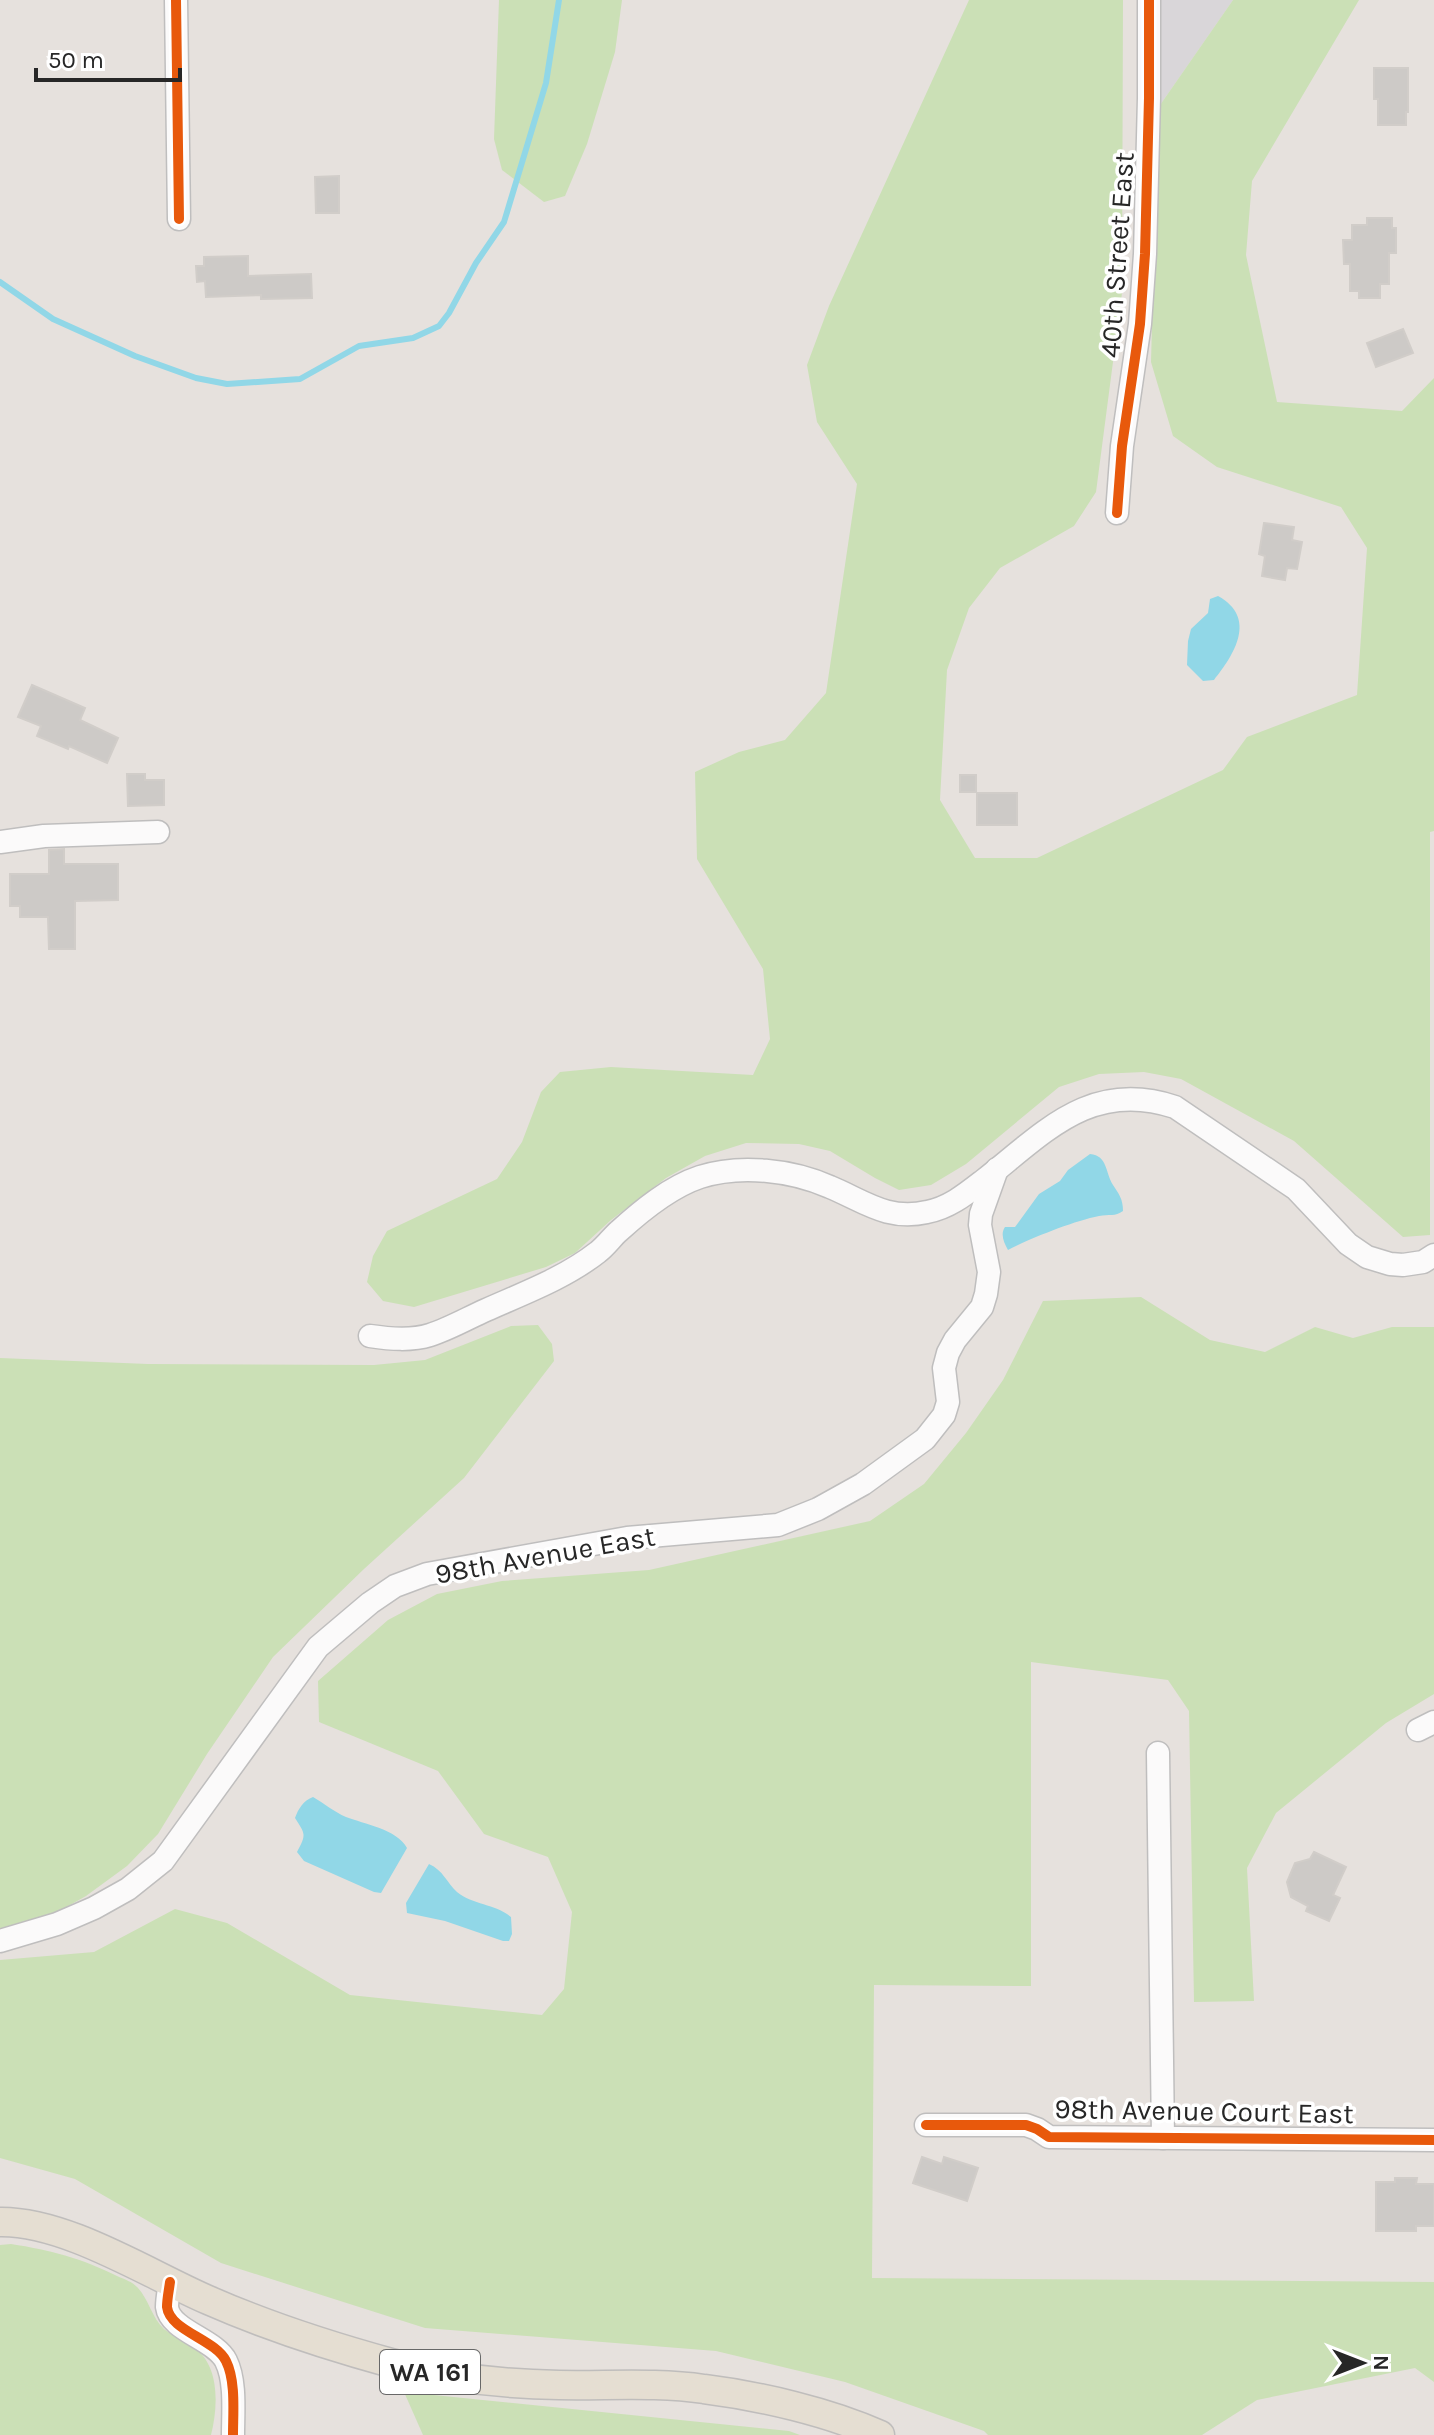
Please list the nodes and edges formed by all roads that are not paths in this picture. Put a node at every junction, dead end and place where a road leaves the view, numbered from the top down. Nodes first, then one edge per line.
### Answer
1 (176, 0) edge
2 (1149, 0) edge
3 (179, 219) dead end
4 (1117, 513) dead end
5 (158, 832) dead end
6 (0, 842) edge
7 (997, 1169) junction
8 (1434, 1255) edge
9 (370, 1336) dead end
10 (1158, 1753) dead end
11 (0, 1941) edge
12 (926, 2125) dead end
13 (1163, 2138) junction
14 (1434, 2140) edge
15 (0, 2222) edge
16 (170, 2282) junction
17 (233, 2435) edge
18 (880, 2435) edge

1 - 3 street
2 - 4 street, 40th Street East
5 - 6 street
7 - 8 street
7 - 9 street
7 - 11 street, 98th Avenue East
10 - 13 street
12 - 13 street, 98th Avenue Court East
13 - 14 street, 98th Avenue Court East
15 - 16 main road, WA 161
16 - 17 street
16 - 18 main road, WA 161

